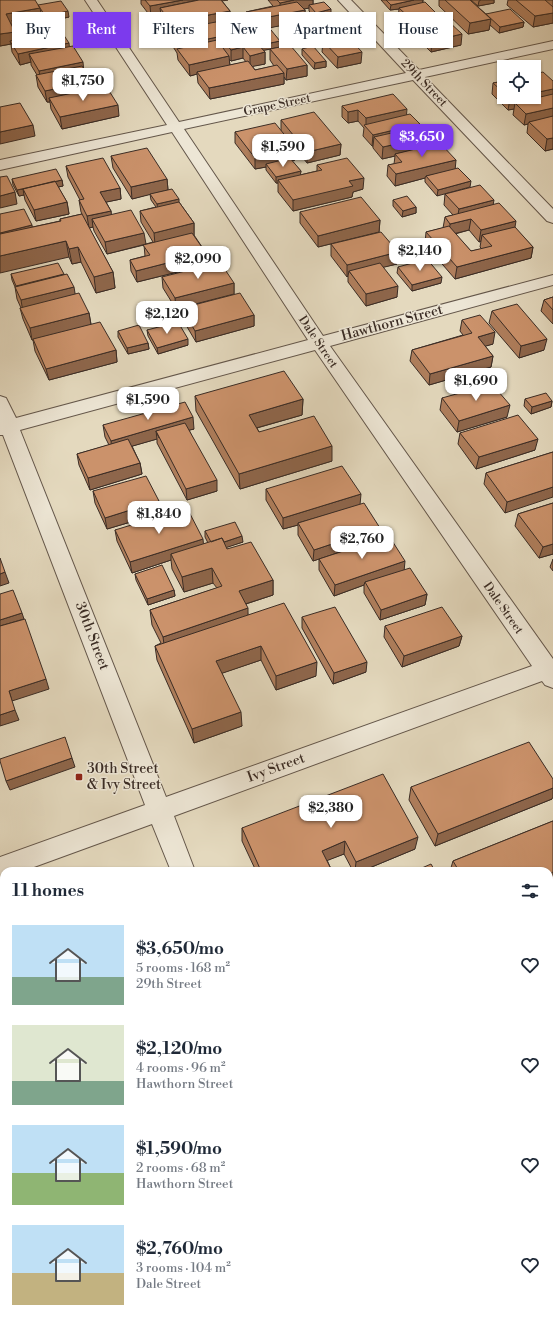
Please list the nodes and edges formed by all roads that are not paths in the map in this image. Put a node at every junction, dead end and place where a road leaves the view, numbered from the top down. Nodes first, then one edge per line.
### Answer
1 (91, 0) edge
2 (344, 0) edge
3 (553, 45) edge
4 (416, 75) junction
5 (176, 127) junction
6 (0, 165) edge
7 (553, 218) edge
8 (553, 280) edge
9 (319, 343) junction
10 (0, 402) edge
11 (5, 428) edge
12 (551, 673) edge
13 (159, 810) junction
14 (3, 867) edge
15 (181, 867) edge

1 - 5 street, Dale Street
2 - 4 street, 29th Street
3 - 4 street, Grape Street
4 - 5 street, Grape Street
4 - 7 street, 29th Street
5 - 6 street, Grape Street
5 - 9 street, Dale Street
8 - 9 street, Hawthorn Street
9 - 11 street, Hawthorn Street
9 - 12 street, Dale Street
10 - 11 street, 30th Street
11 - 13 street, 30th Street
12 - 13 street, Ivy Street
13 - 14 street, Ivy Street
13 - 15 street, 30th Street

